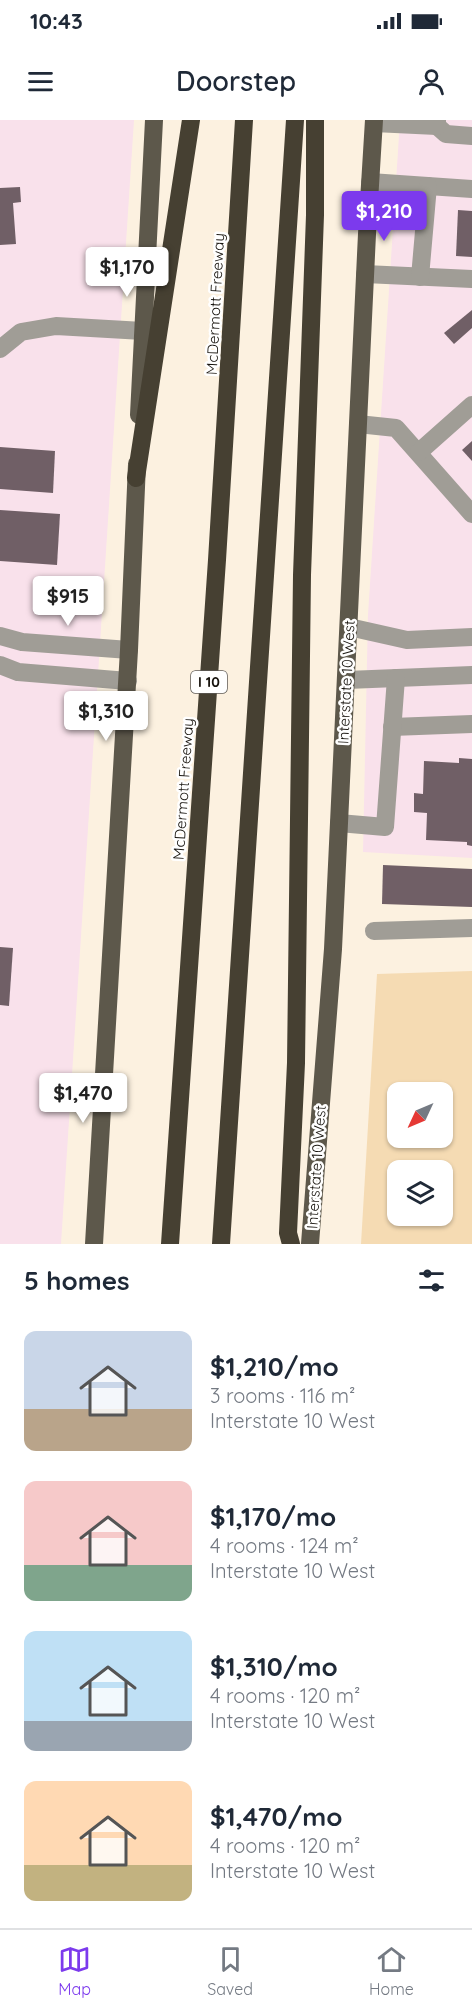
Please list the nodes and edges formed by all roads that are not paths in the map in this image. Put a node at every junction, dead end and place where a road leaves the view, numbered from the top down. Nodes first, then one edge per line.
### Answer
1 (154, 120) edge
2 (191, 120) edge
3 (244, 120) edge
4 (295, 120) edge
5 (315, 120) edge
6 (374, 122) edge
7 (437, 123) edge
8 (472, 136) edge
9 (370, 182) junction
10 (428, 186) junction
11 (472, 189) edge
12 (365, 274) junction
13 (420, 277) junction
14 (472, 279) edge
15 (143, 331) junction
16 (0, 349) edge
17 (472, 405) edge
18 (358, 424) junction
19 (419, 452) junction
20 (136, 478) junction
21 (472, 514) edge
22 (349, 627) junction
23 (0, 636) edge
24 (472, 638) edge
25 (129, 650) junction
26 (0, 665) edge
27 (472, 675) edge
28 (396, 678) junction
29 (347, 680) junction
30 (128, 681) junction
31 (472, 724) edge
32 (392, 727) junction
33 (339, 823) junction
34 (472, 928) edge
35 (374, 931) dead end
36 (94, 1244) edge
37 (170, 1244) edge
38 (221, 1244) edge
39 (291, 1244) edge
40 (309, 1244) edge

1 - 15 main road
2 - 20 highway
3 - 37 highway, McDermott Freeway / I 10
4 - 38 highway
5 - 39 highway
6 - 7 street
6 - 9 main road, Interstate 10 West
7 - 8 street
9 - 10 street
9 - 12 main road, Interstate 10 West
10 - 11 street
10 - 13 street
12 - 13 street
12 - 18 main road, Interstate 10 West
13 - 14 street
15 - 16 street
15 - 20 main road
17 - 19 street
18 - 19 street
18 - 22 main road, Interstate 10 West
19 - 21 street
20 - 25 main road
22 - 24 street
22 - 29 main road, Interstate 10 West
23 - 25 street
25 - 30 main road
26 - 30 street
27 - 28 street
28 - 29 street
28 - 32 street
29 - 33 main road, Interstate 10 West
30 - 36 main road
31 - 32 street
32 - 33 street
33 - 40 main road, Interstate 10 West
34 - 35 street

